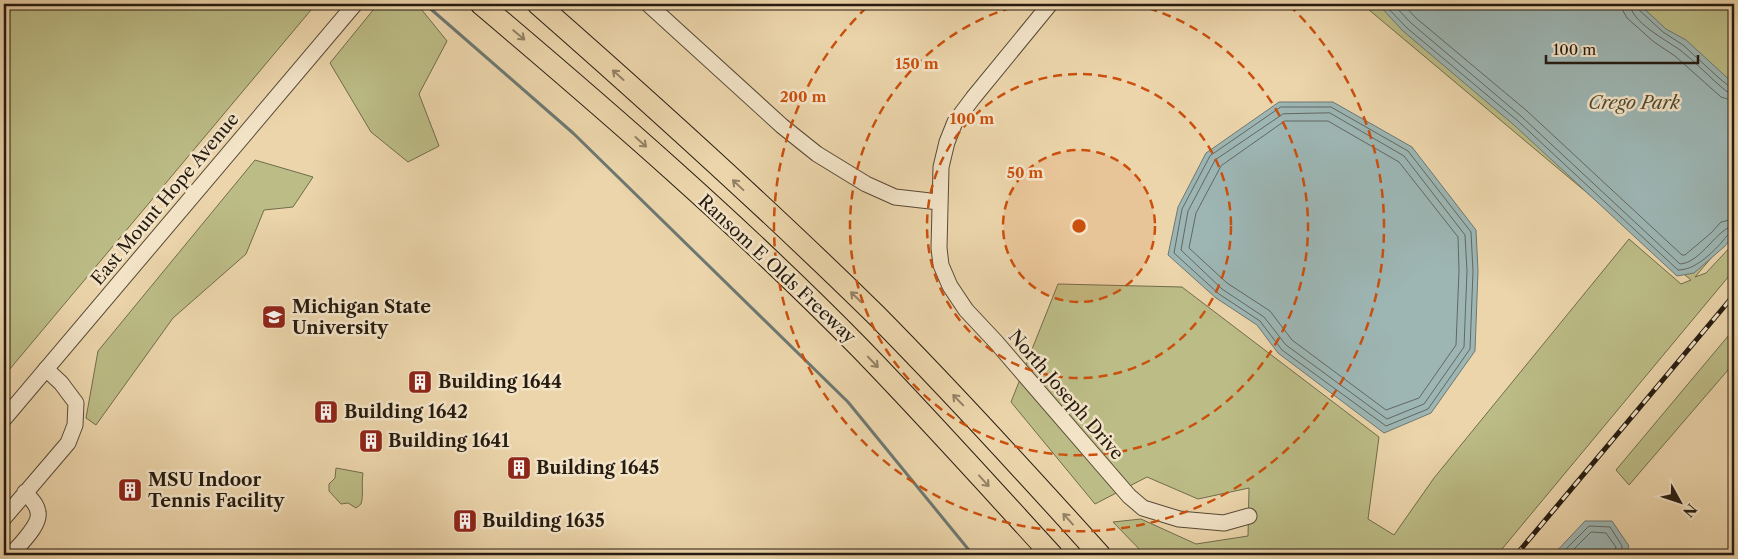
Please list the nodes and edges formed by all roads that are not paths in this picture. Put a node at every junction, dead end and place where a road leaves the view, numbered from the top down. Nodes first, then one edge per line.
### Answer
1 (355, 4) edge
2 (481, 4) edge
3 (538, 4) edge
4 (648, 4) edge
5 (1050, 4) edge
6 (939, 202) junction
7 (46, 369) junction
8 (4, 419) edge
9 (25, 492) junction
10 (1249, 516) dead end
11 (4, 518) edge
12 (11, 555) edge
13 (1052, 555) edge
14 (1100, 555) edge

1 - 7 street, East Mount Hope Avenue
2 -> 13 highway, Ransom E Olds Freeway
14 -> 3 highway, Ransom E Olds Freeway
4 - 6 street
5 - 6 street, North Joseph Drive
6 - 10 street, North Joseph Drive
7 - 8 street, East Mount Hope Avenue
7 - 9 street
9 - 11 street
9 - 12 street

